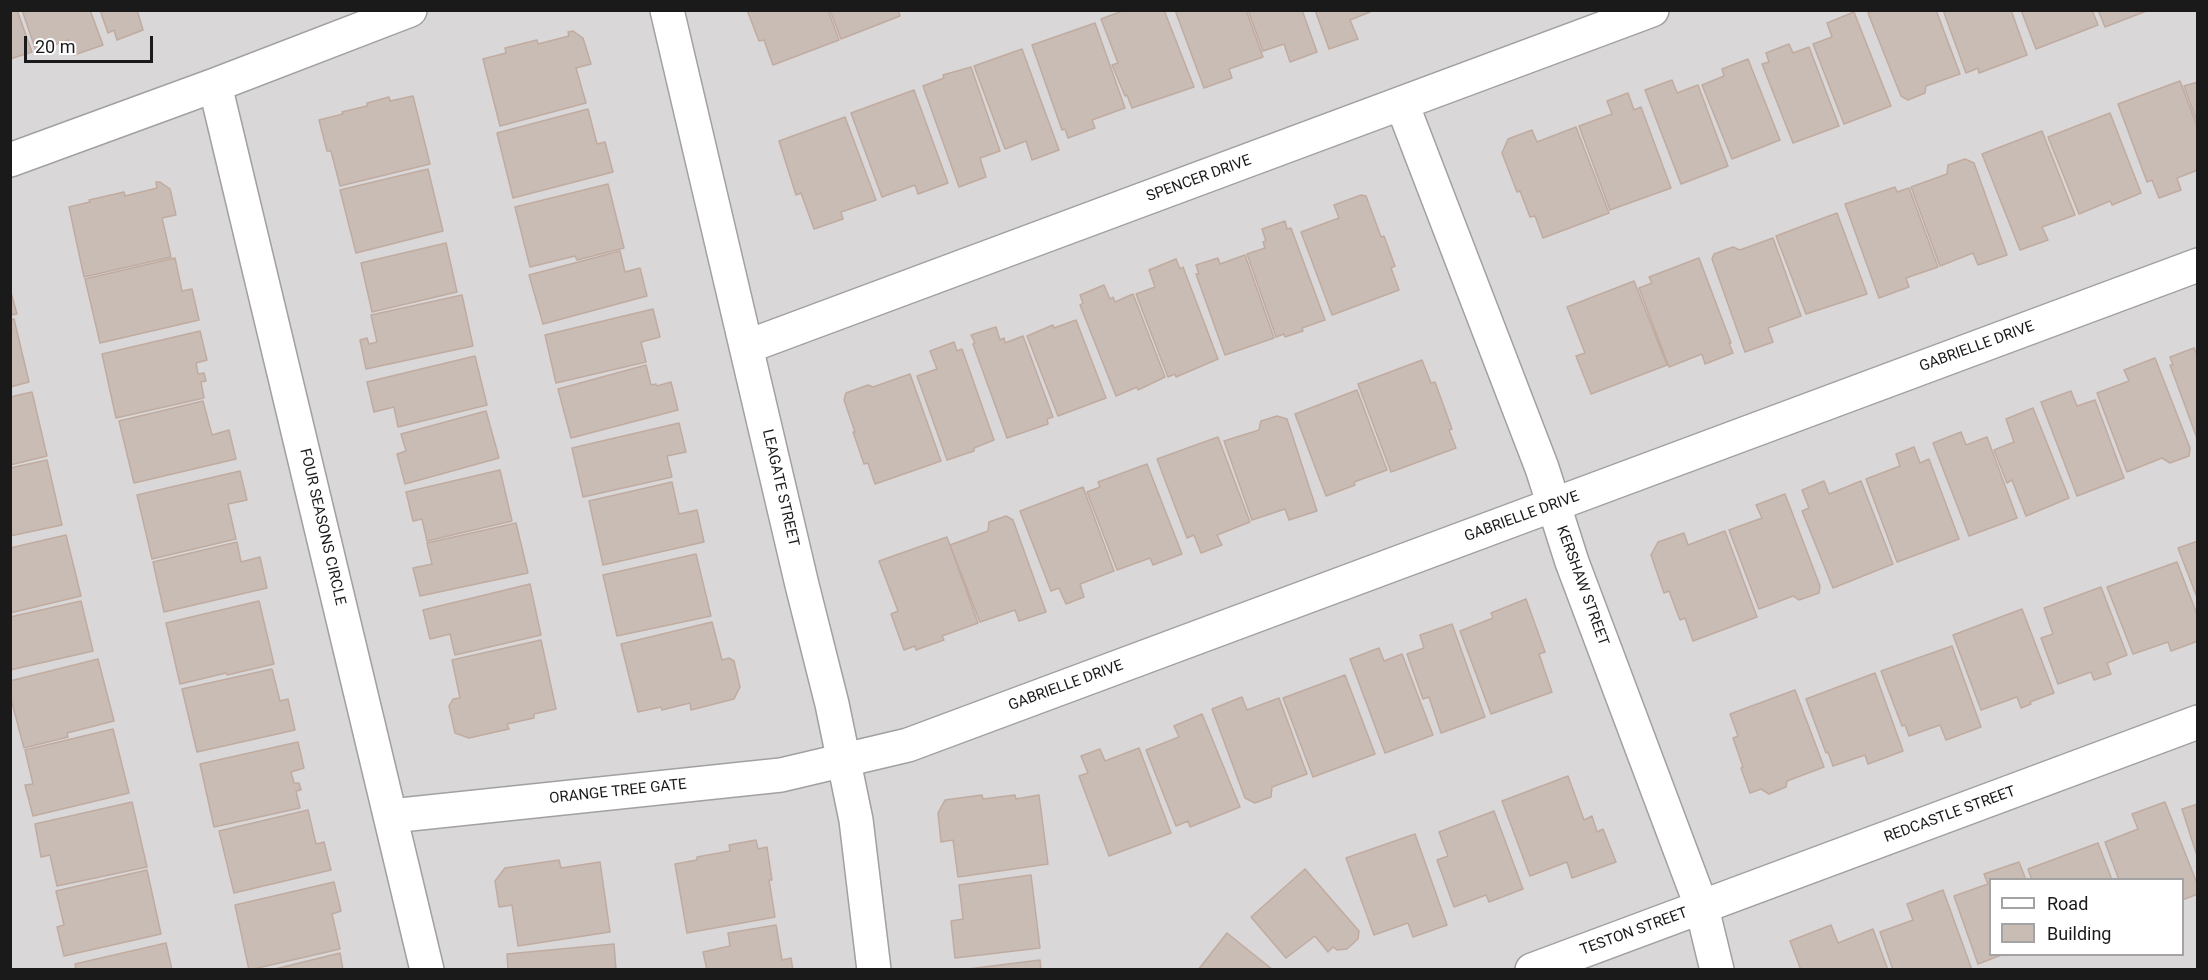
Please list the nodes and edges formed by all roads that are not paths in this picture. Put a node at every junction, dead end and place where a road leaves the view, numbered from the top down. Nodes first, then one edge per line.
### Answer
1 (410, 10) edge
2 (667, 10) edge
3 (1652, 10) edge
4 (215, 85) junction
5 (1402, 104) junction
6 (10, 160) edge
7 (2198, 265) edge
8 (746, 347) junction
9 (1554, 505) junction
10 (2198, 722) edge
11 (844, 760) junction
12 (391, 816) junction
13 (1702, 908) junction
14 (427, 969) edge
15 (874, 969) edge
16 (1532, 969) edge
17 (1717, 969) edge

1 - 4 street
2 - 8 street, LEAGATE STREET
3 - 5 street, SPENCER DRIVE
4 - 6 street
4 - 12 street, FOUR SEASONS CIRCLE
5 - 8 street, SPENCER DRIVE
5 - 9 street, KERSHAW STREET
7 - 9 street, GABRIELLE DRIVE
8 - 11 street, LEAGATE STREET
9 - 11 street, GABRIELLE DRIVE
9 - 13 street, KERSHAW STREET
10 - 13 street, REDCASTLE STREET
11 - 12 street, ORANGE TREE GATE
11 - 15 street, LEAGATE STREET
12 - 14 street, FOUR SEASONS CIRCLE
13 - 16 street, TESTON STREET
13 - 17 street, KERSHAW STREET

